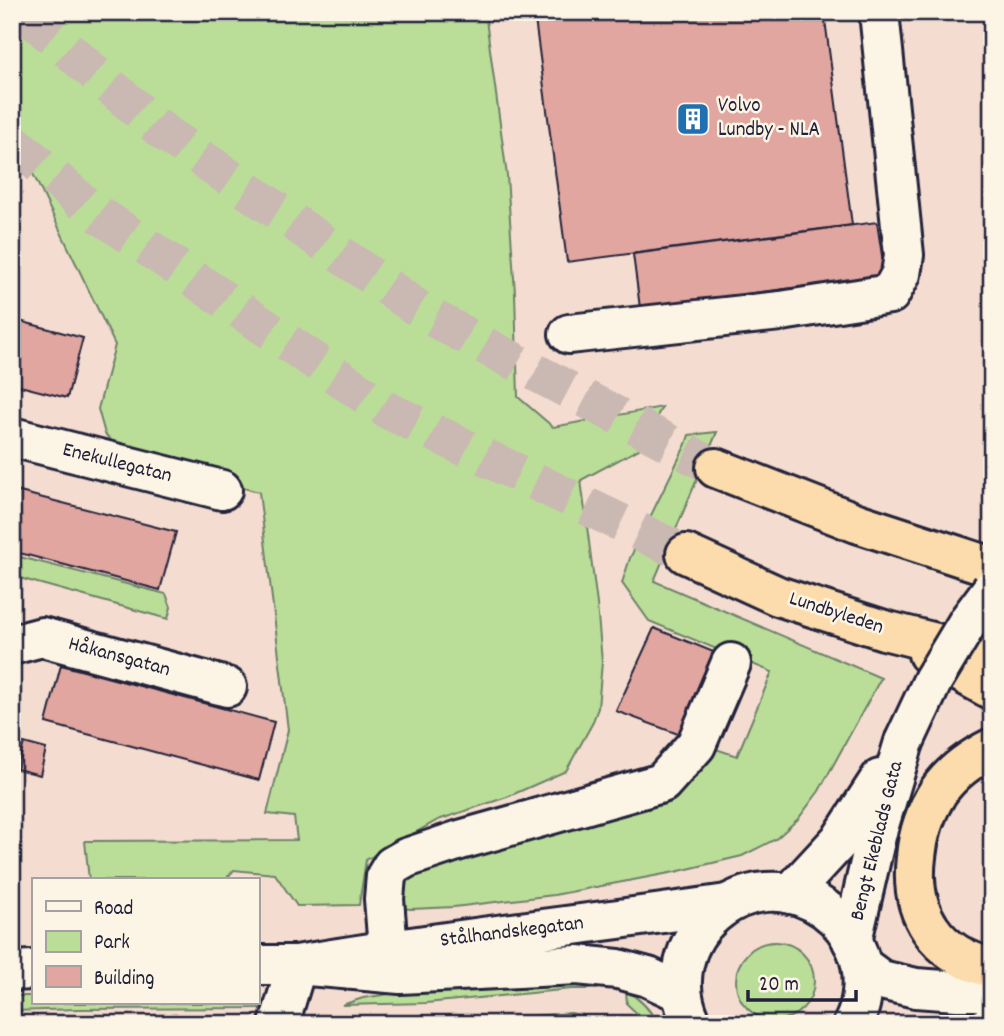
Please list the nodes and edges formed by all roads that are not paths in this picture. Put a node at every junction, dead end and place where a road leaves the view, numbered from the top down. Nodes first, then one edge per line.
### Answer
1 (879, 12) edge
2 (569, 334) dead end
3 (12, 437) edge
4 (716, 468) tunnel mouth
5 (222, 490) dead end
6 (686, 554) tunnel mouth
7 (992, 567) edge
8 (992, 589) edge
9 (884, 629) junction
10 (12, 645) edge
11 (992, 657) edge
12 (731, 663) dead end
13 (227, 687) dead end
14 (992, 690) edge
15 (904, 742) junction
16 (992, 748) edge
17 (790, 894) junction
18 (727, 904) junction
19 (388, 949) junction
20 (857, 954) junction
21 (259, 965) edge
22 (297, 965) junction
23 (992, 968) edge
24 (32, 970) edge
25 (12, 971) edge
26 (992, 991) edge
27 (687, 1008) edge
28 (279, 1024) edge
29 (853, 1024) edge

1 - 2 street
3 - 5 street, Enekullegatan
4 - 7 highway
6 - 9 highway, Lundbyleden
8 - 15 street, Bengt Ekeblads Gata, bridge
9 - 11 highway, Lundbyleden
9 - 14 highway
10 - 13 street, Håkansgatan
12 - 19 street
15 - 17 street, Bengt Ekeblads Gata
15 - 20 street, Bengt Ekeblads Gata
16 - 23 highway
17 - 18 street
17 - 20 street
18 - 19 street, Stålhandskegatan
18 - 27 street
19 - 22 street, Stålhandskegatan
20 - 26 street
20 - 29 street, Bengt Ekeblads Gata
21 - 22 street, Stålhandskegatan
22 - 27 street, Stålhandskegatan
22 - 28 street
24 - 25 street

